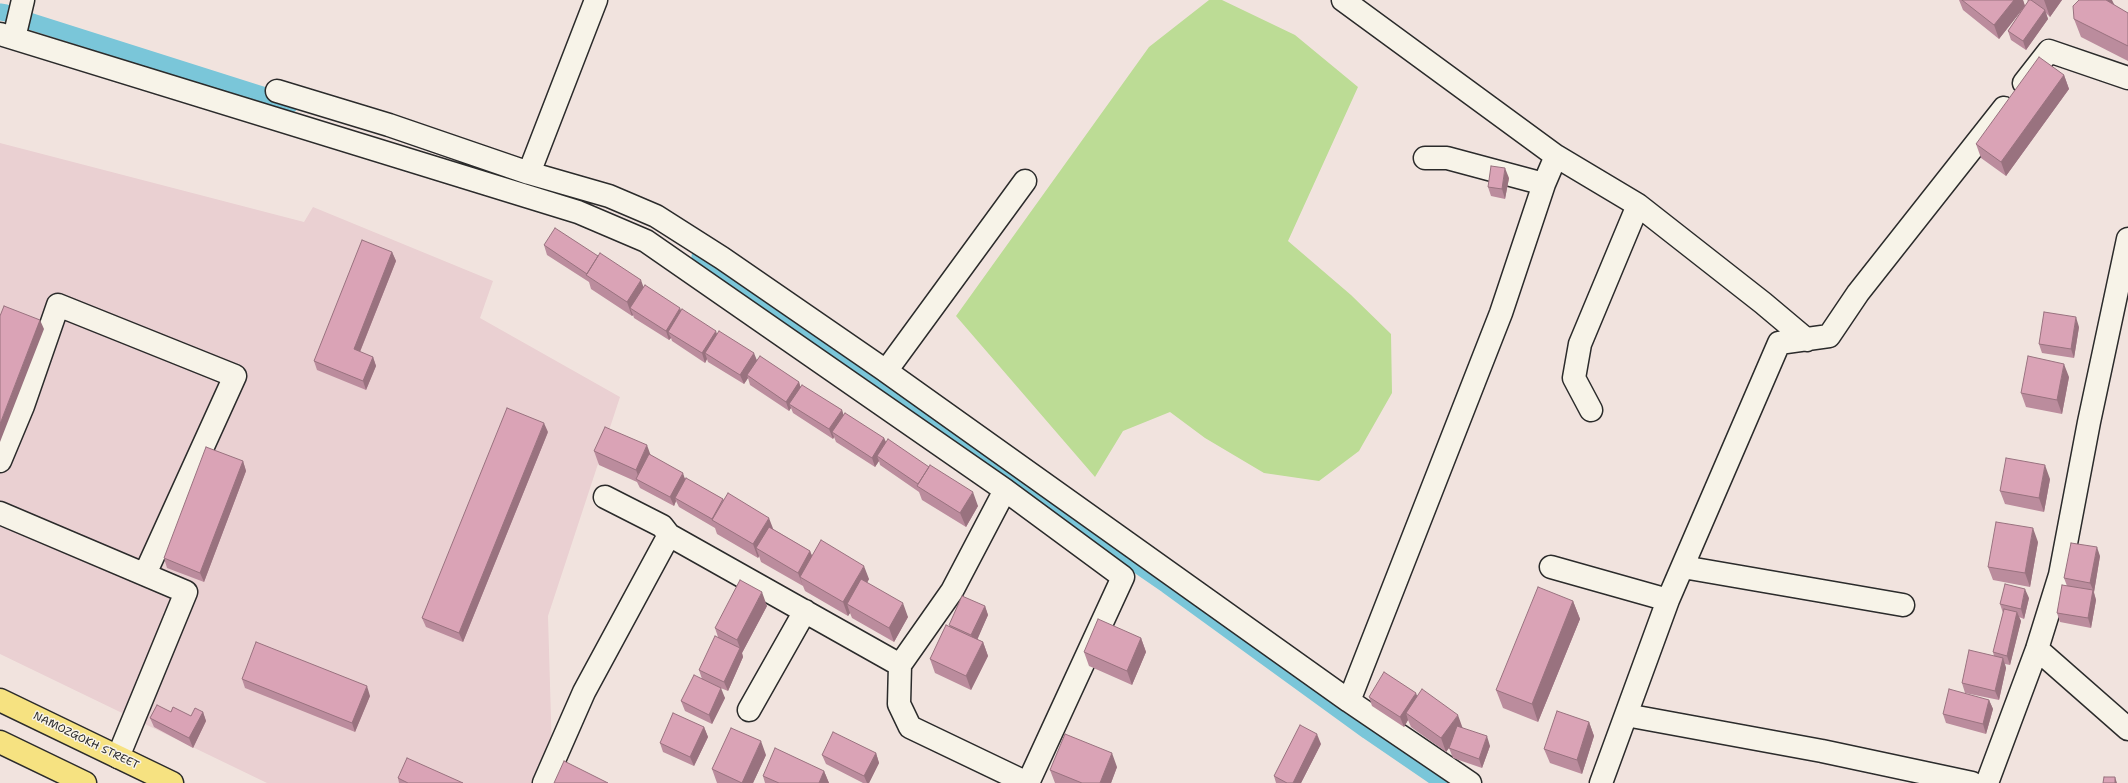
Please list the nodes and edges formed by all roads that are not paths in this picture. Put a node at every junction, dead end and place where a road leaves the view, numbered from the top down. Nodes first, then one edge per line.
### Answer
1 (23, 0) edge
2 (596, 0) edge
3 (1343, 0) edge
4 (7, 36) edge
5 (2128, 78) edge
6 (277, 92) dead end
7 (1556, 156) junction
8 (1425, 158) dead end
9 (529, 173) junction
10 (1026, 181) dead end
11 (1544, 184) junction
12 (1638, 206) junction
13 (2128, 239) edge
14 (2125, 268) edge
15 (1807, 340) junction
16 (886, 371) junction
17 (1591, 410) dead end
18 (0, 461) edge
19 (1005, 490) junction
20 (605, 497) dead end
21 (0, 513) edge
22 (670, 536) junction
23 (1551, 567) dead end
24 (1683, 567) junction
25 (145, 574) junction
26 (1668, 600) junction
27 (1902, 605) dead end
28 (805, 611) junction
29 (2037, 650) junction
30 (900, 665) junction
31 (0, 700) edge
32 (1349, 701) junction
33 (749, 710) dead end
34 (1626, 715) junction
35 (2128, 729) edge
36 (0, 742) edge
37 (118, 757) junction
38 (57, 777) edge
39 (86, 783) edge
40 (172, 783) edge
41 (544, 783) edge
42 (1028, 783) edge
43 (1470, 783) edge
44 (1601, 783) edge
45 (1972, 783) edge
46 (1986, 783) edge

1 - 4 street
2 - 9 street
3 - 7 street
4 - 19 street
5 - 15 street
6 - 9 street
7 - 11 street
7 - 12 street
8 - 11 street
9 - 16 street
10 - 16 street
11 - 32 street
12 - 15 street
12 - 17 street
13 - 14 street
14 - 29 street
15 - 24 street
16 - 32 street
18 - 25 street
19 - 30 street
19 - 42 street
20 - 22 street
21 - 25 street
22 - 28 street
22 - 41 street
23 - 26 street
24 - 26 street
24 - 27 street
25 - 37 street
26 - 34 street
28 - 30 street
28 - 33 street
29 - 35 street
29 - 46 street
30 - 42 street
31 - 37 main road, NAMOZGOKH STREET
32 - 43 street
34 - 44 street
34 - 45 street
36 - 38 main road
37 - 40 main road, NAMOZGOKH STREET
38 - 39 main road

